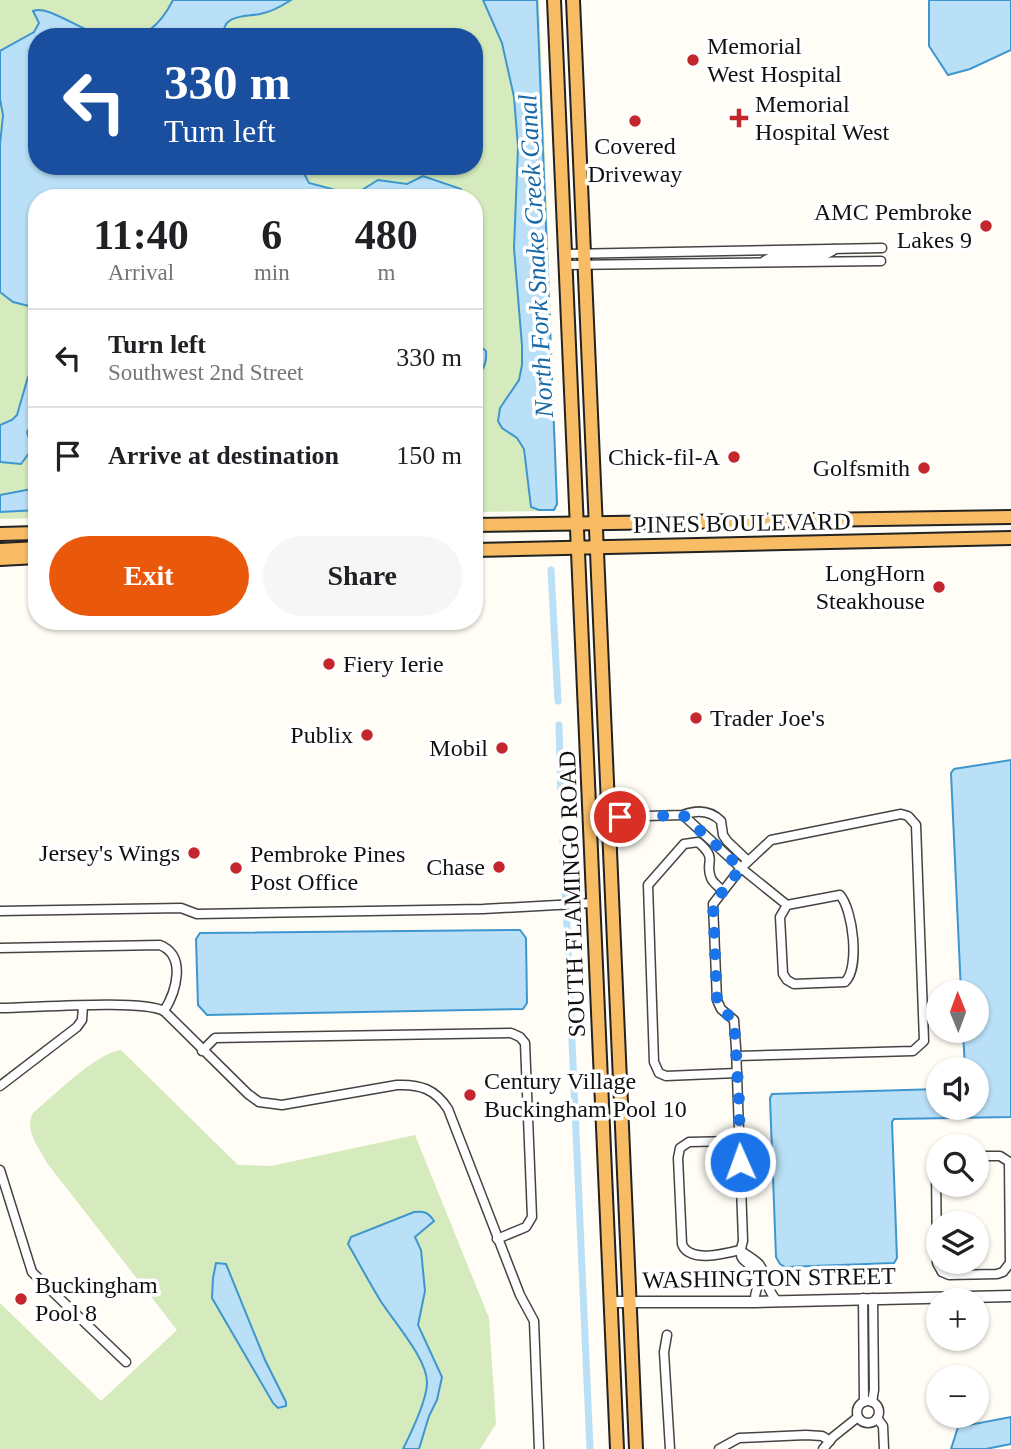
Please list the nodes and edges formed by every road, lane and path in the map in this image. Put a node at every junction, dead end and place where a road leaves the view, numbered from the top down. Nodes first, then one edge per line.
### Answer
1 (554, 0) edge
2 (573, 0) edge
3 (882, 248) dead end
4 (814, 252) junction
5 (585, 259) junction
6 (566, 260) junction
7 (881, 261) dead end
8 (761, 262) junction
9 (1011, 517) edge
10 (576, 524) junction
11 (597, 524) junction
12 (483, 525) edge
13 (28, 533) edge
14 (0, 534) edge
15 (1011, 538) edge
16 (598, 547) junction
17 (28, 548) edge
18 (577, 548) junction
19 (0, 550) edge
20 (483, 550) edge
21 (28, 557) edge
22 (0, 559) edge
23 (585, 712) junction
24 (683, 815) junction
25 (608, 817) junction
26 (745, 864) junction
27 (723, 891) junction
28 (593, 903) junction
29 (787, 905) junction
30 (0, 911) edge
31 (0, 948) edge
32 (83, 1006) junction
33 (0, 1008) edge
34 (164, 1011) junction
35 (202, 1051) junction
36 (737, 1056) junction
37 (737, 1073) junction
38 (0, 1086) edge
39 (738, 1141) junction
40 (989, 1157) edge
41 (1010, 1163) edge
42 (0, 1170) edge
43 (936, 1197) edge
44 (497, 1239) junction
45 (740, 1250) junction
46 (1011, 1296) edge
47 (868, 1298) junction
48 (629, 1301) junction
49 (776, 1301) junction
50 (611, 1302) junction
51 (755, 1302) junction
52 (868, 1327) junction
53 (667, 1335) dead end
54 (126, 1362) dead end
55 (866, 1401) junction
56 (858, 1417) junction
57 (877, 1418) junction
58 (830, 1441) junction
59 (539, 1449) edge
60 (617, 1449) edge
61 (636, 1449) edge
62 (670, 1449) edge
63 (719, 1449) edge
64 (823, 1449) edge
65 (884, 1449) edge

1 - 6 highway, SOUTH FLAMINGO ROAD
2 - 5 highway, SOUTH FLAMINGO ROAD
3 - 4 street
4 - 5 street
4 - 8 street
5 - 6 street
5 - 8 street
5 - 11 highway, SOUTH FLAMINGO ROAD
6 - 10 highway, SOUTH FLAMINGO ROAD
7 - 8 street
9 - 11 highway, PINES BOULEVARD
10 - 11 highway, PINES BOULEVARD
10 - 12 highway, PINES BOULEVARD
10 - 18 highway, SOUTH FLAMINGO ROAD
11 - 16 highway, SOUTH FLAMINGO ROAD
13 - 14 highway
15 - 16 highway, PINES BOULEVARD
16 - 18 highway, PINES BOULEVARD
16 - 25 highway, SOUTH FLAMINGO ROAD
17 - 19 highway
18 - 20 highway, PINES BOULEVARD
18 - 23 highway, SOUTH FLAMINGO ROAD
21 - 22 highway
23 - 25 highway
23 - 28 highway, SOUTH FLAMINGO ROAD
24 - 25 street
24 - 26 street
24 - 26 street
25 - 48 highway, SOUTH FLAMINGO ROAD
26 - 27 street
26 - 29 street
26 - 36 street
27 - 36 street
27 - 37 street
28 - 30 street
28 - 50 highway, SOUTH FLAMINGO ROAD
29 - 29 street
31 - 34 street
32 - 33 street
32 - 34 street
32 - 38 street
34 - 35 street
35 - 44 street
35 - 44 street
36 - 37 street
37 - 39 street
39 - 45 street
39 - 45 street
40 - 41 street
41 - 43 street
42 - 54 street
44 - 59 street
45 - 49 street
45 - 51 street
46 - 47 street, WASHINGTON STREET
47 - 49 street, WASHINGTON STREET
47 - 52 street
48 - 50 street, WASHINGTON STREET
48 - 51 street, WASHINGTON STREET
48 - 61 highway, SOUTH FLAMINGO ROAD
49 - 51 street, WASHINGTON STREET
50 - 60 highway, SOUTH FLAMINGO ROAD
52 - 55 street
52 - 55 street
53 - 62 street
55 - 56 street
55 - 57 street
56 - 57 street
56 - 58 street
57 - 65 street
58 - 63 street
58 - 64 street

